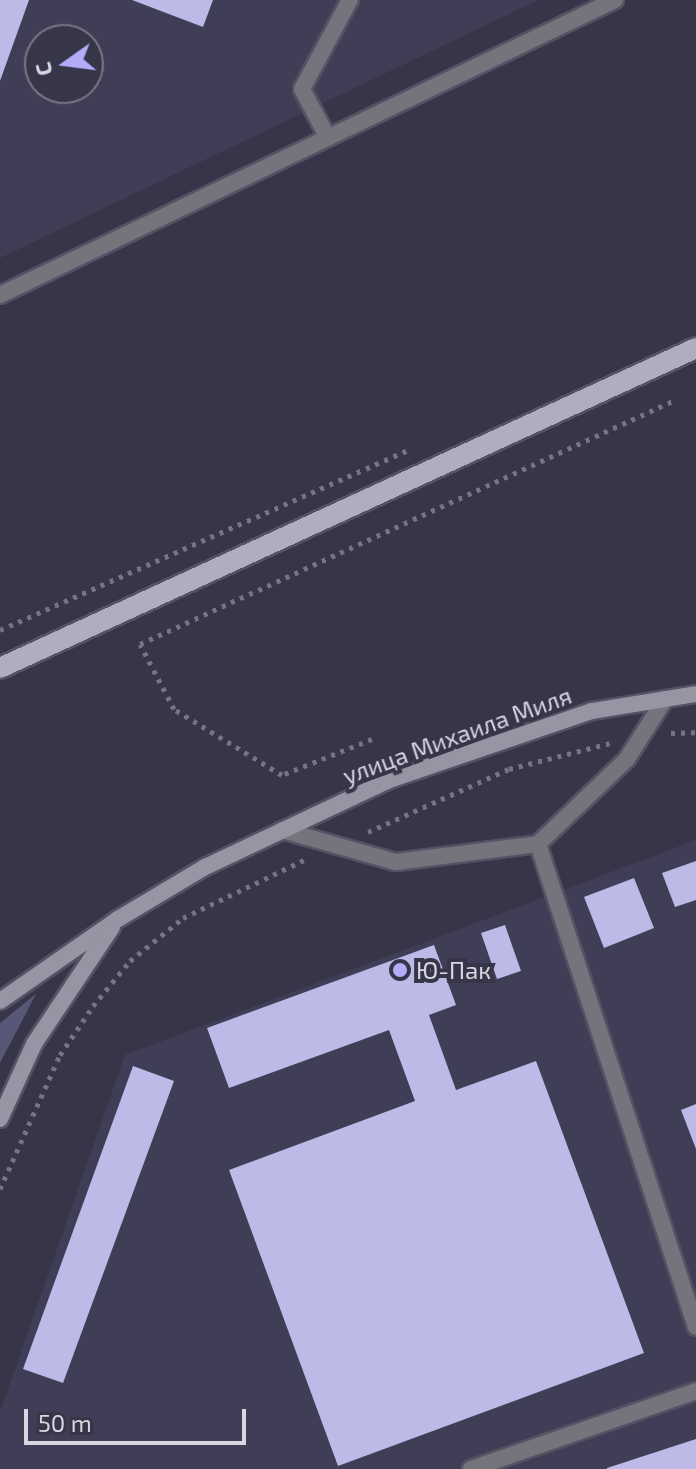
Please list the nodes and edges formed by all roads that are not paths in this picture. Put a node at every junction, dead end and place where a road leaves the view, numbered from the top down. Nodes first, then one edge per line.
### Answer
1 (350, 0) edge
2 (615, 0) edge
3 (328, 138) junction
4 (0, 295) edge
5 (696, 348) edge
6 (0, 668) edge
7 (696, 694) edge
8 (665, 699) junction
9 (282, 830) junction
10 (538, 844) junction
11 (118, 919) junction
12 (0, 1001) edge
13 (0, 1119) edge
14 (696, 1327) edge
15 (696, 1391) edge
16 (471, 1469) edge

1 - 3 lane
2 - 3 lane
3 - 4 lane
5 - 6 main road
7 - 8 main road, улица Михаила Миля
8 - 9 main road, улица Михаила Миля
8 - 10 lane
9 - 10 lane
9 - 11 main road, улица Михаила Миля
10 - 14 lane
11 - 12 main road, улица Михаила Миля
11 - 13 main road, улица Михаила Миля
15 - 16 lane

